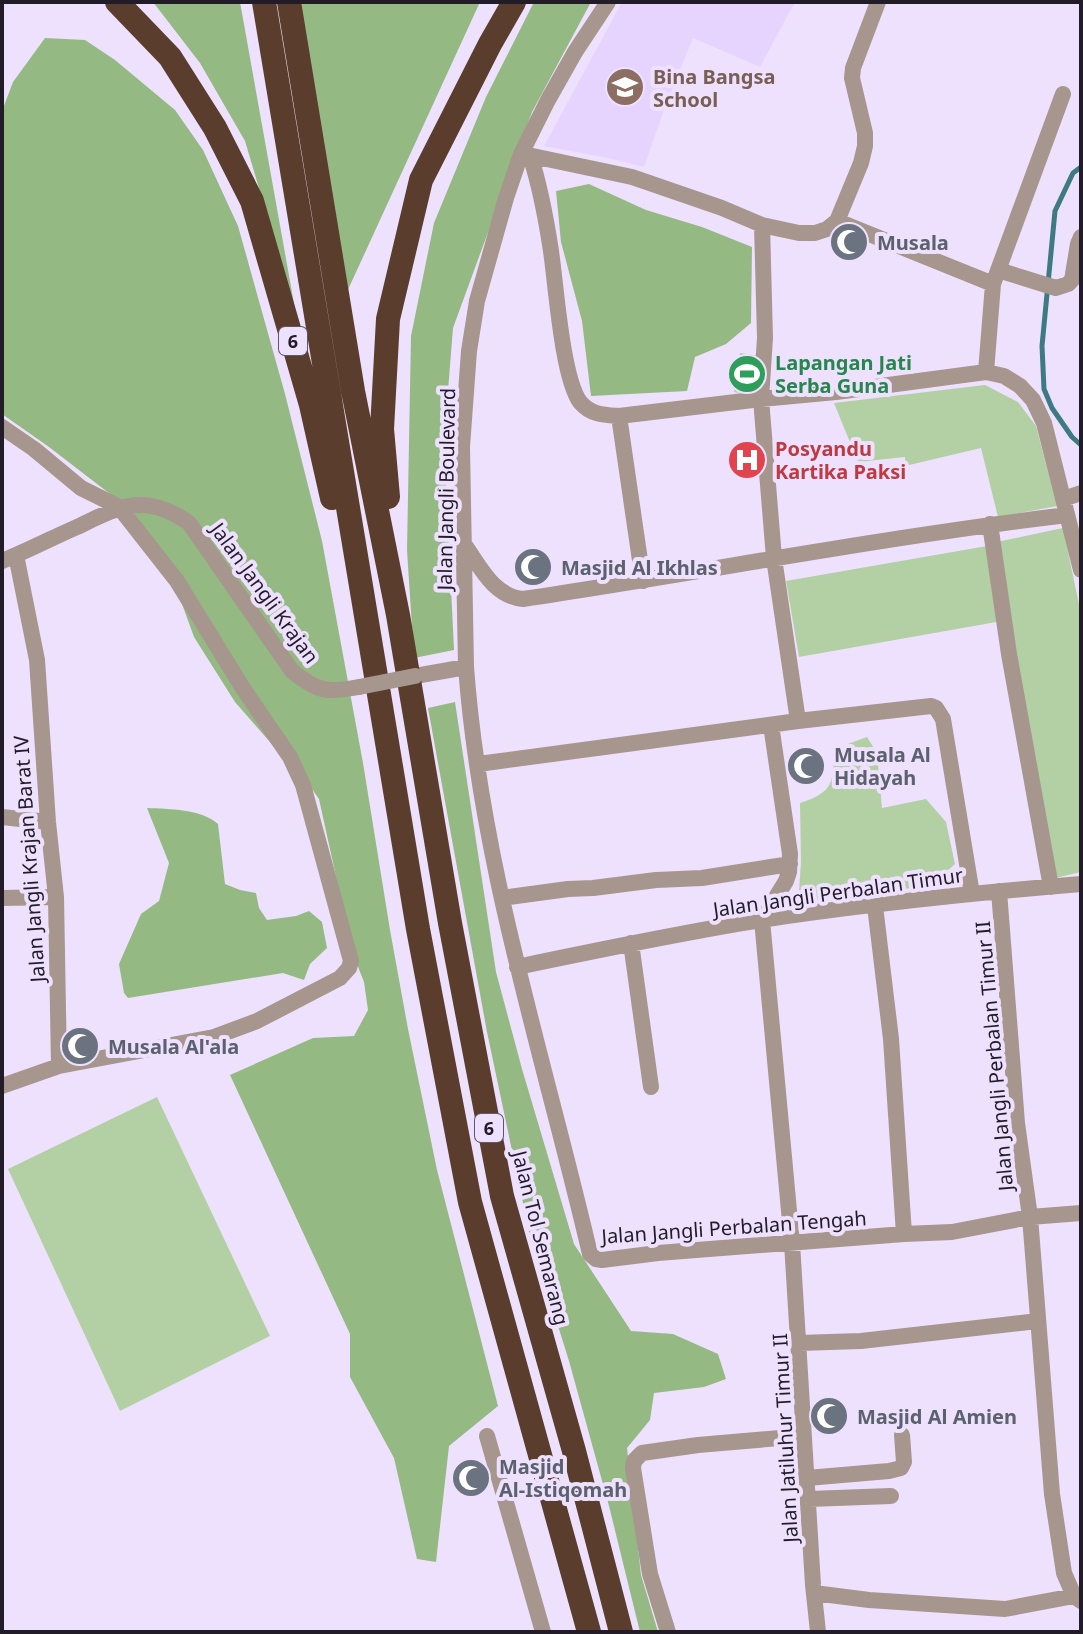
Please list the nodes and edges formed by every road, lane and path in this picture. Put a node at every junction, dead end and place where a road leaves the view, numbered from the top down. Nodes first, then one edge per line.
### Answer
1 (117, 2) edge
2 (264, 2) edge
3 (289, 2) edge
4 (514, 2) edge
5 (608, 2) edge
6 (878, 2) edge
7 (1063, 94) dead end
8 (526, 154) junction
9 (837, 221) junction
10 (762, 225) junction
11 (1081, 237) edge
12 (996, 277) junction
13 (986, 372) junction
14 (761, 399) junction
15 (619, 416) junction
16 (2, 427) edge
17 (1081, 493) edge
18 (119, 507) junction
19 (1065, 507) junction
20 (990, 524) junction
21 (464, 544) junction
22 (9, 558) edge
23 (774, 558) junction
24 (1081, 570) edge
25 (643, 581) junction
26 (398, 615) junction
27 (466, 667) junction
28 (383, 719) junction
29 (798, 721) junction
30 (771, 725) junction
31 (478, 764) junction
32 (2, 817) edge
33 (48, 822) junction
34 (790, 864) junction
35 (1081, 884) edge
36 (1051, 887) junction
37 (999, 891) junction
38 (972, 894) junction
39 (56, 897) junction
40 (2, 898) edge
41 (502, 898) junction
42 (875, 906) junction
43 (762, 920) junction
44 (631, 943) junction
45 (517, 967) junction
46 (59, 1066) junction
47 (2, 1086) edge
48 (651, 1087) dead end
49 (1081, 1213) edge
50 (1030, 1217) junction
51 (904, 1234) junction
52 (792, 1243) junction
53 (1038, 1321) junction
54 (799, 1343) junction
55 (902, 1435) dead end
56 (487, 1436) dead end
57 (804, 1436) junction
58 (807, 1478) junction
59 (891, 1496) dead end
60 (809, 1499) junction
61 (814, 1593) junction
62 (1078, 1599) edge
63 (543, 1632) edge
64 (589, 1632) edge
65 (621, 1632) edge
66 (668, 1632) edge
67 (818, 1632) edge

1 - 28 highway, 6
2 - 28 highway, 6
3 - 26 highway, 6
4 - 26 highway, 6
5 - 8 street, Jalan Jangli Boulevard
6 - 9 street
7 - 12 street
8 - 10 street
8 - 15 street
8 - 21 street, Jalan Jangli Boulevard
9 - 10 street
9 - 12 street
10 - 14 street
11 - 12 street
12 - 13 street
13 - 14 street
13 - 19 street
14 - 15 street
14 - 23 street
15 - 25 street
16 - 18 street
17 - 19 street
18 - 22 street, Jalan Jangli Krajan
18 - 27 street, Jalan Jangli Krajan, bridge
18 - 46 street
19 - 20 street
19 - 24 street
20 - 23 street
20 - 36 street
21 - 25 street
21 - 27 street, Jalan Jangli Boulevard
22 - 33 street, Jalan Jangli Krajan Barat IV
23 - 25 street
23 - 29 street
26 - 65 highway, Jalan Tol Semarang / 6
27 - 31 street, Jalan Jangli Boulevard
28 - 64 highway, 6
29 - 30 street
29 - 38 street
30 - 31 street
30 - 34 street
31 - 41 street, Jalan Jangli Boulevard
32 - 33 street
33 - 39 street, Jalan Jangli Krajan Barat IV
34 - 41 street
34 - 43 street
35 - 36 street, Jalan Jangli Perbalan Timur
36 - 37 street, Jalan Jangli Perbalan Timur
37 - 38 street, Jalan Jangli Perbalan Timur
37 - 50 street, Jalan Jangli Perbalan Timur II
38 - 42 street, Jalan Jangli Perbalan Timur
39 - 40 street
39 - 46 street, Jalan Jangli Krajan Barat IV
41 - 45 street, Jalan Jangli Boulevard
42 - 43 street, Jalan Jangli Perbalan Timur
42 - 51 street
43 - 44 street, Jalan Jangli Perbalan Timur
43 - 52 street, Jalan Jatiluhur Timur II
44 - 45 street, Jalan Jangli Perbalan Timur
44 - 48 street
45 - 52 street, Jalan Jangli Perbalan Tengah
46 - 47 street
49 - 50 street, Jalan Jangli Perbalan Tengah
50 - 51 street, Jalan Jangli Perbalan Tengah
50 - 53 street, Jalan Jangli Perbalan Timur II
51 - 52 street, Jalan Jangli Perbalan Tengah
52 - 54 street, Jalan Jatiluhur Timur II
53 - 54 street
53 - 62 street, Jalan Jangli Perbalan Timur II
54 - 57 street, Jalan Jatiluhur Timur II
55 - 58 street
56 - 63 street
57 - 58 street, Jalan Jatiluhur Timur II
57 - 66 street
58 - 60 street, Jalan Jatiluhur Timur II
59 - 60 street
60 - 61 street, Jalan Jatiluhur Timur II
61 - 62 street
61 - 67 street, Jalan Jatiluhur Timur II

